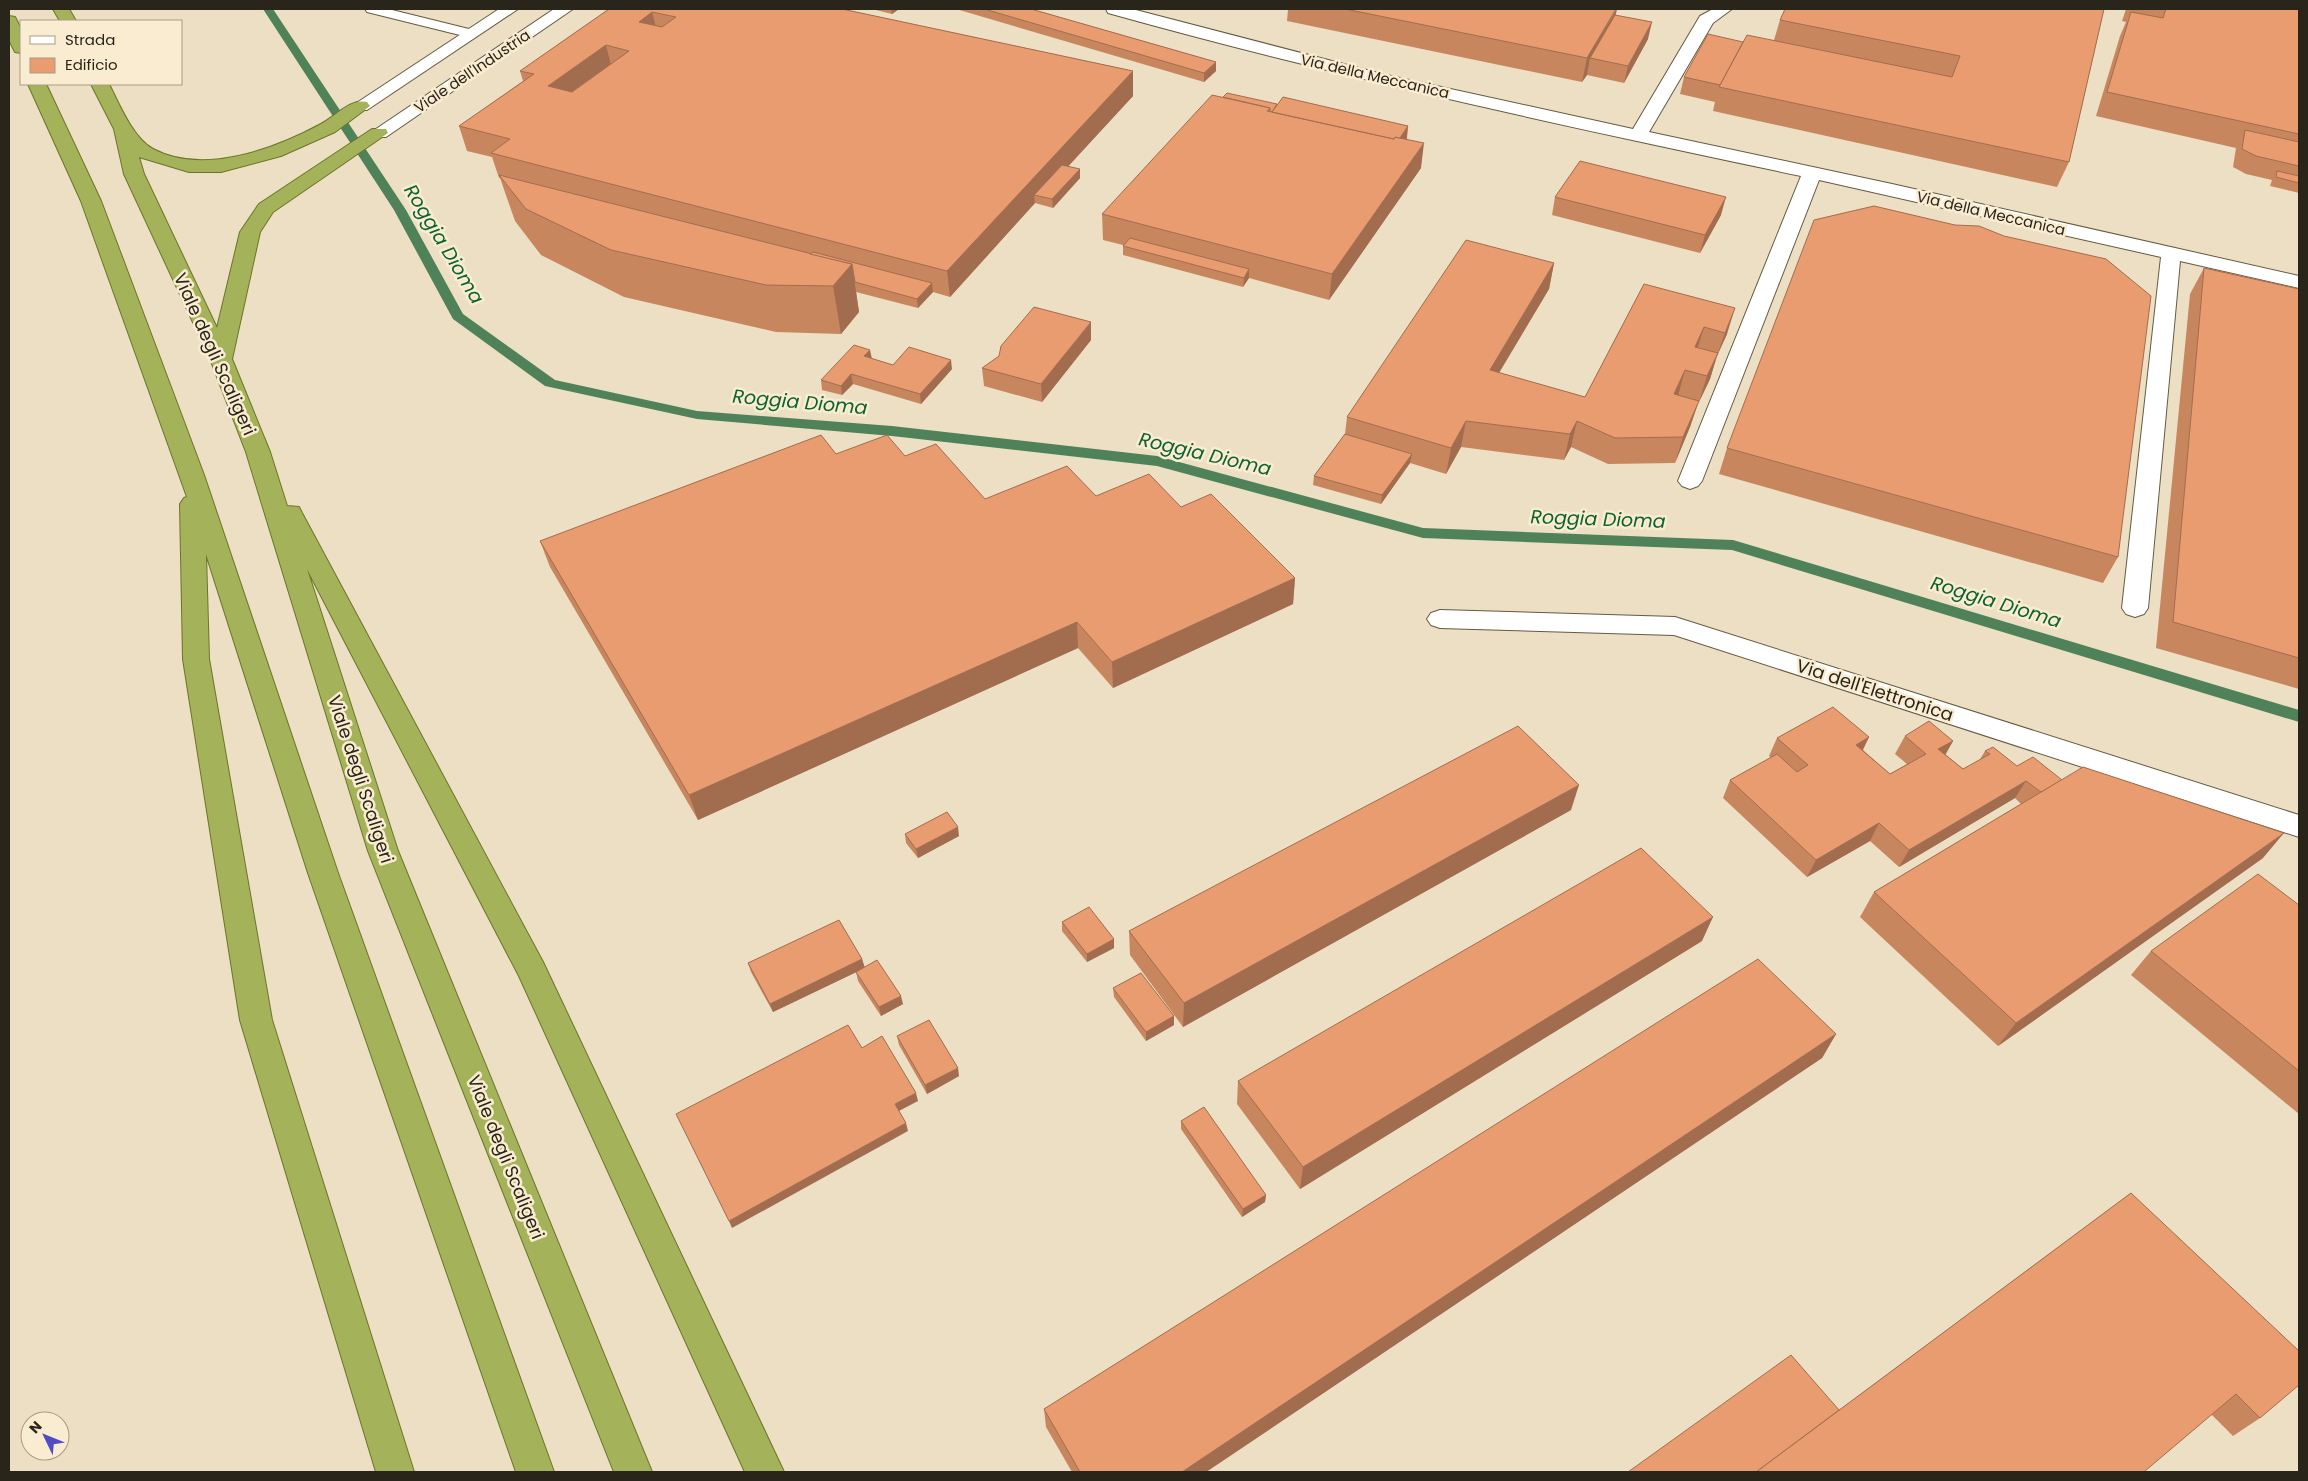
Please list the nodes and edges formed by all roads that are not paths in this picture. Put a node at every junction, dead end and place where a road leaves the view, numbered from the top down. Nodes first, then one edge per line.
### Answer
1 (61, 9) edge
2 (372, 9) edge
3 (510, 9) edge
4 (565, 9) edge
5 (1114, 9) edge
6 (1724, 9) edge
7 (67, 20) edge
8 (9, 21) edge
9 (472, 34) junction
10 (20, 46) edge
11 (38, 85) edge
12 (101, 85) edge
13 (361, 106) joint
14 (123, 129) junction
15 (379, 133) joint
16 (1637, 137) junction
17 (1812, 172) junction
18 (2171, 254) junction
19 (2299, 282) edge
20 (221, 359) junction
21 (258, 452) junction
22 (192, 475) junction
23 (1690, 481) dead end
24 (2135, 608) dead end
25 (1440, 618) dead end
26 (2299, 826) edge
27 (395, 1472) edge
28 (535, 1472) edge
29 (633, 1472) edge
30 (765, 1472) edge

1 - 7 highway
2 - 9 lane
3 - 9 street, Viale dell'Industria
4 - 15 street, Viale dell'Industria
5 - 16 street, Via della Meccanica
6 - 16 street
8 - 10 highway
9 - 13 street, Viale dell'Industria
11 - 22 highway
12 - 14 highway, Viale degli Scaligeri
13 - 14 highway
14 - 20 highway, Viale degli Scaligeri
15 - 20 highway
16 - 17 street, Via della Meccanica
17 - 18 street, Via della Meccanica
17 - 23 street
18 - 19 street, Via della Meccanica
18 - 24 street
20 - 21 highway, Viale degli Scaligeri
21 - 29 highway, Viale degli Scaligeri
21 - 30 highway
22 - 27 highway
22 - 28 highway
25 - 26 street, Via dell'Elettronica

